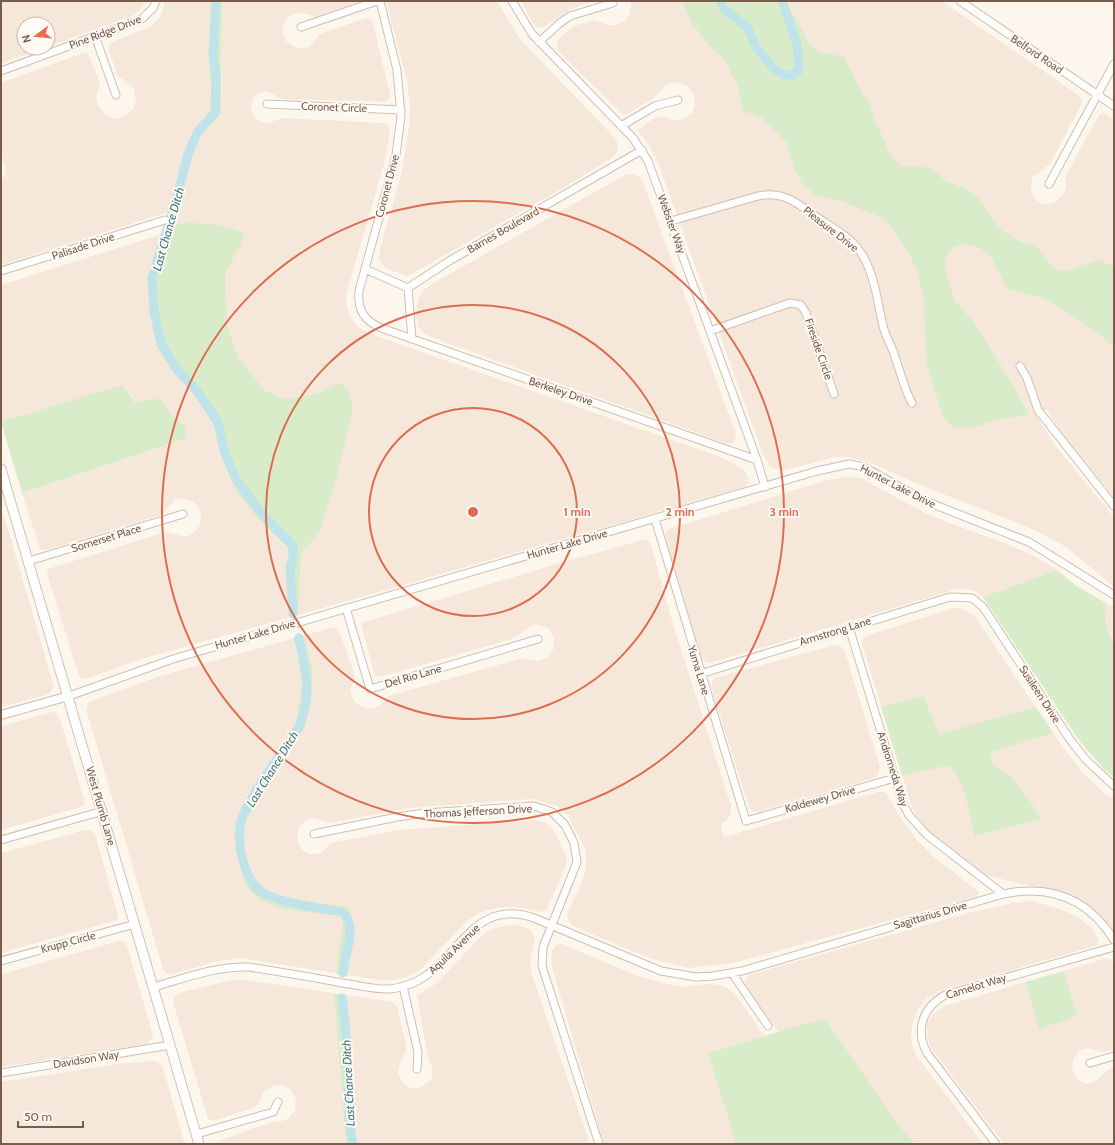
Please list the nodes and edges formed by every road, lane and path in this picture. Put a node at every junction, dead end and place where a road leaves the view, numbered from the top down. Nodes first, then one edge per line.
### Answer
1 (156, 1) edge
2 (378, 1) edge
3 (512, 1) edge
4 (960, 1) edge
5 (613, 3) dead end
6 (301, 27) dead end
7 (95, 36) junction
8 (539, 42) junction
9 (1114, 64) edge
10 (1, 71) edge
11 (116, 95) dead end
12 (1098, 95) junction
13 (678, 100) dead end
14 (267, 104) dead end
15 (1114, 106) edge
16 (401, 110) junction
17 (621, 126) junction
18 (642, 150) junction
19 (1049, 184) dead end
20 (165, 220) dead end
21 (671, 221) junction
22 (365, 269) junction
23 (1, 271) edge
24 (408, 288) junction
25 (710, 331) junction
26 (412, 339) junction
27 (1020, 366) dead end
28 (834, 394) dead end
29 (912, 403) dead end
30 (757, 460) junction
31 (1, 469) edge
32 (765, 487) junction
33 (5, 495) edge
34 (1114, 506) edge
35 (183, 514) dead end
36 (655, 519) junction
37 (29, 561) junction
38 (1114, 595) edge
39 (972, 598) joint
40 (346, 608) junction
41 (849, 627) junction
42 (538, 639) dead end
43 (700, 674) junction
44 (69, 696) junction
45 (1, 715) edge
46 (895, 778) junction
47 (1114, 786) edge
48 (103, 811) junction
49 (746, 821) joint
50 (314, 834) dead end
51 (1, 840) edge
52 (1004, 894) junction
53 (135, 924) junction
54 (552, 925) junction
55 (1114, 940) edge
56 (1114, 947) edge
57 (1, 961) edge
58 (732, 973) junction
59 (403, 986) junction
60 (154, 987) junction
61 (768, 1026) dead end
62 (170, 1045) junction
63 (1114, 1056) edge
64 (1090, 1063) dead end
65 (417, 1069) dead end
66 (1, 1072) edge
67 (278, 1102) dead end
68 (197, 1134) junction
69 (199, 1144) edge
70 (599, 1144) edge
71 (996, 1144) edge

1 - 7 street, Pine Ridge Drive
2 - 6 street
2 - 16 street, Coronet Drive
3 - 8 street, Webster Way
4 - 12 street, Belford Road
5 - 8 street
7 - 10 street, Pine Ridge Drive
7 - 11 street
8 - 17 street, Webster Way
9 - 12 street
12 - 15 street, Belford Road
12 - 19 street
13 - 17 street
14 - 16 street, Coronet Circle
16 - 22 street, Coronet Drive
17 - 18 street, Webster Way
18 - 21 street, Webster Way
18 - 24 street, Barnes Boulevard
20 - 23 street, Palisade Drive
21 - 25 street, Webster Way
21 - 29 street, Pleasure Drive
22 - 24 street
22 - 26 street, Coronet Drive
24 - 26 street
25 - 28 street, Fireside Circle
25 - 30 street, Webster Way
26 - 30 street, Berkeley Drive
27 - 34 street
30 - 32 street, Webster Way
31 - 33 main road, West Plumb Lane
32 - 36 street, Hunter Lake Drive
32 - 38 street, Hunter Lake Drive
33 - 37 main road, West Plumb Lane
35 - 37 street, Somerset Place
36 - 40 street, Hunter Lake Drive
36 - 43 street, Yuma Lane
37 - 44 main road, West Plumb Lane
39 - 41 street, Armstrong Lane
39 - 47 street, Susileen Drive
40 - 42 street, Del Rio Lane
40 - 44 street, Hunter Lake Drive
41 - 43 street, Armstrong Lane
41 - 46 street, Andromeda Way
43 - 49 street, Yuma Lane
44 - 45 street, Hunter Lake Drive
44 - 48 main road, West Plumb Lane
46 - 49 street, Koldewey Drive
46 - 52 street, Andromeda Way
48 - 51 street
48 - 53 main road, West Plumb Lane
50 - 54 street, Thomas Jefferson Drive
52 - 55 street, Sagittarius Drive
52 - 58 street, Sagittarius Drive
53 - 57 street, Krupp Circle
53 - 60 main road, West Plumb Lane
54 - 58 street, Aquila Avenue
54 - 59 street, Aquila Avenue
54 - 70 street, Thomas Jefferson Drive
56 - 71 street, Camelot Way
58 - 61 street
59 - 60 street, Aquila Avenue
59 - 65 street
60 - 62 main road, West Plumb Lane
62 - 66 street, Davidson Way
62 - 68 main road, West Plumb Lane
63 - 64 street
67 - 68 street
68 - 69 main road, West Plumb Lane

